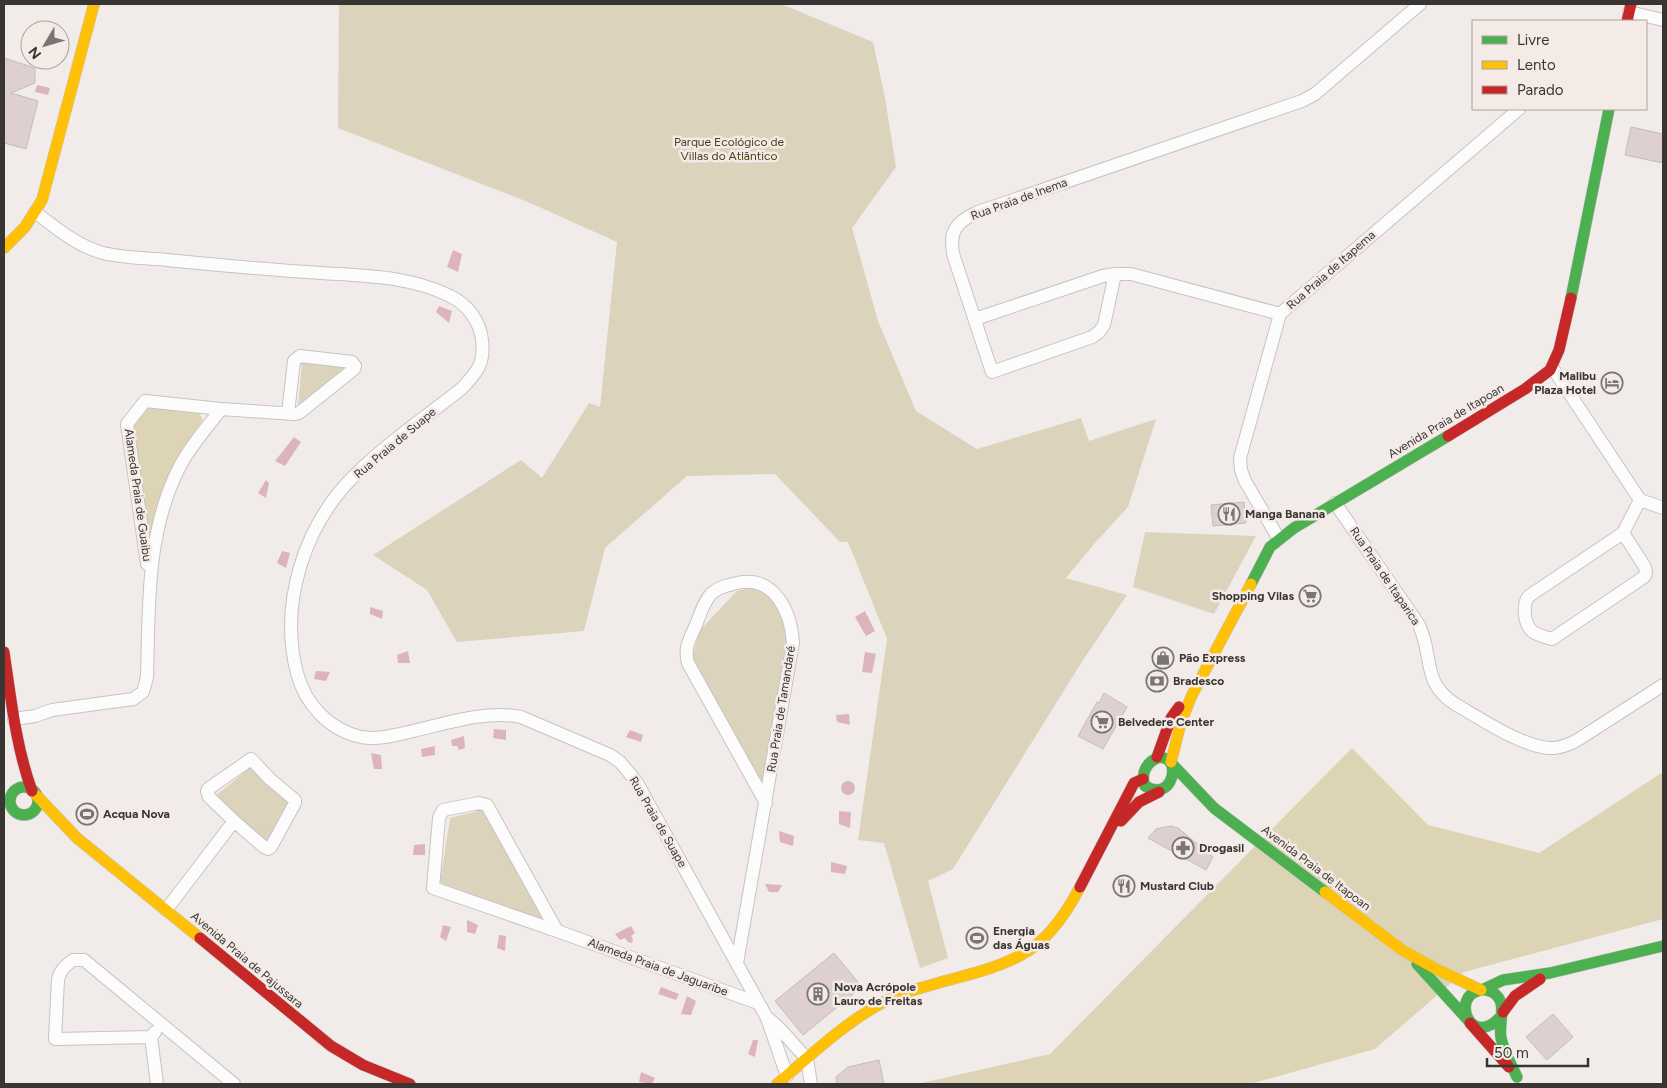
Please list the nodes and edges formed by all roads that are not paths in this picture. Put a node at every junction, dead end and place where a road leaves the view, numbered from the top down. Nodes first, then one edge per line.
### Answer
1 (94, 4) edge
2 (1420, 4) edge
3 (1629, 12) edge
4 (1663, 20) edge
5 (1518, 110) edge
6 (1609, 110) edge
7 (35, 212) junction
8 (4, 248) edge
9 (1115, 274) junction
10 (1280, 314) junction
11 (974, 319) junction
12 (1552, 367) junction
13 (221, 409) junction
14 (288, 413) junction
15 (1640, 500) junction
16 (1336, 503) junction
17 (1663, 508) edge
18 (1623, 532) junction
19 (1279, 539) junction
20 (150, 582) junction
21 (4, 652) edge
22 (1663, 685) edge
23 (1192, 695) junction
24 (14, 716) junction
25 (1156, 757) junction
26 (1172, 763) junction
27 (1143, 778) junction
28 (1161, 791) junction
29 (34, 793) junction
30 (9, 798) edge
31 (766, 803) junction
32 (1214, 808) junction
33 (24, 815) junction
34 (4, 821) edge
35 (234, 821) junction
36 (77, 838) junction
37 (1106, 839) junction
38 (166, 910) junction
39 (557, 931) junction
40 (1663, 946) edge
41 (1402, 950) junction
42 (737, 963) junction
43 (1550, 974) junction
44 (1483, 989) junction
45 (758, 1003) junction
46 (1503, 1014) junction
47 (767, 1018) junction
48 (1469, 1021) junction
49 (162, 1024) junction
50 (150, 1037) junction
51 (807, 1059) junction
52 (782, 1080) edge
53 (1521, 1081) edge
54 (157, 1084) edge
55 (234, 1084) edge
56 (410, 1084) edge
57 (812, 1084) edge

1 - 7 street
2 - 11 street, Rua Praia de Inema
3 - 4 street
5 - 10 street, Rua Praia de Itapema
6 - 12 street, Avenida Praia de Itapoan
7 - 8 street
7 - 42 street, Rua Praia de Suape
9 - 10 street
9 - 11 street
9 - 11 street, Rua Praia de Inema
10 - 19 street, Rua Praia de Itapema
12 - 15 street
12 - 16 street, Avenida Praia de Itapoan
13 - 14 street, Alameda Praia de Guaibu
13 - 20 street, Alameda Praia de Guaibu
13 - 20 street, Alameda Praia de Guaibu
14 - 14 street, Alameda Praia de Guaibu
15 - 17 street
15 - 18 street
16 - 19 street, Avenida Praia de Itapoan
16 - 22 street, Rua Praia de Itaparica
18 - 18 street
19 - 23 street, Avenida Praia de Itapoan
20 - 24 street, Alameda Praia de Guaibu
21 - 24 street
23 - 25 street, Avenida Praia de Itapoan
23 - 26 street, Avenida Praia de Itapoan
24 - 29 street
24 - 30 street
25 - 26 street
25 - 27 street
26 - 28 street
26 - 32 street, Avenida Praia de Itapoan
27 - 28 street
27 - 37 street
28 - 32 street, Avenida Praia de Itapoan
28 - 37 street
29 - 30 street
29 - 33 street
29 - 36 street, Avenida Praia de Pajussara
30 - 33 street
31 - 31 street, Rua Praia de Tamandaré
31 - 42 street, Rua Praia de Tamandaré
32 - 41 street, Avenida Praia de Itapoan
33 - 34 street
33 - 36 street, Avenida Praia de Pajussara
35 - 35 street
35 - 38 street
36 - 38 street, Avenida Praia de Pajussara
37 - 51 street
38 - 56 street, Avenida Praia de Pajussara
39 - 39 street, Alameda Praia de Jaguaribe
39 - 45 street, Alameda Praia de Jaguaribe
40 - 43 street
41 - 44 street, Avenida Praia de Itapoan
41 - 48 street, Avenida Praia de Itapoan
42 - 45 street, Rua Praia de Suape
43 - 44 street
43 - 46 street
44 - 46 street
44 - 48 street
45 - 47 street, Rua Praia de Suape
46 - 48 street
46 - 53 street, Avenida Praia de Itapoan
47 - 51 street, Rua Praia de Suape
47 - 52 street, Rua Praia de Suape
48 - 53 street, Avenida Praia de Itapoan
49 - 50 street
49 - 50 street
49 - 55 street
50 - 54 street
51 - 52 street
51 - 57 street

